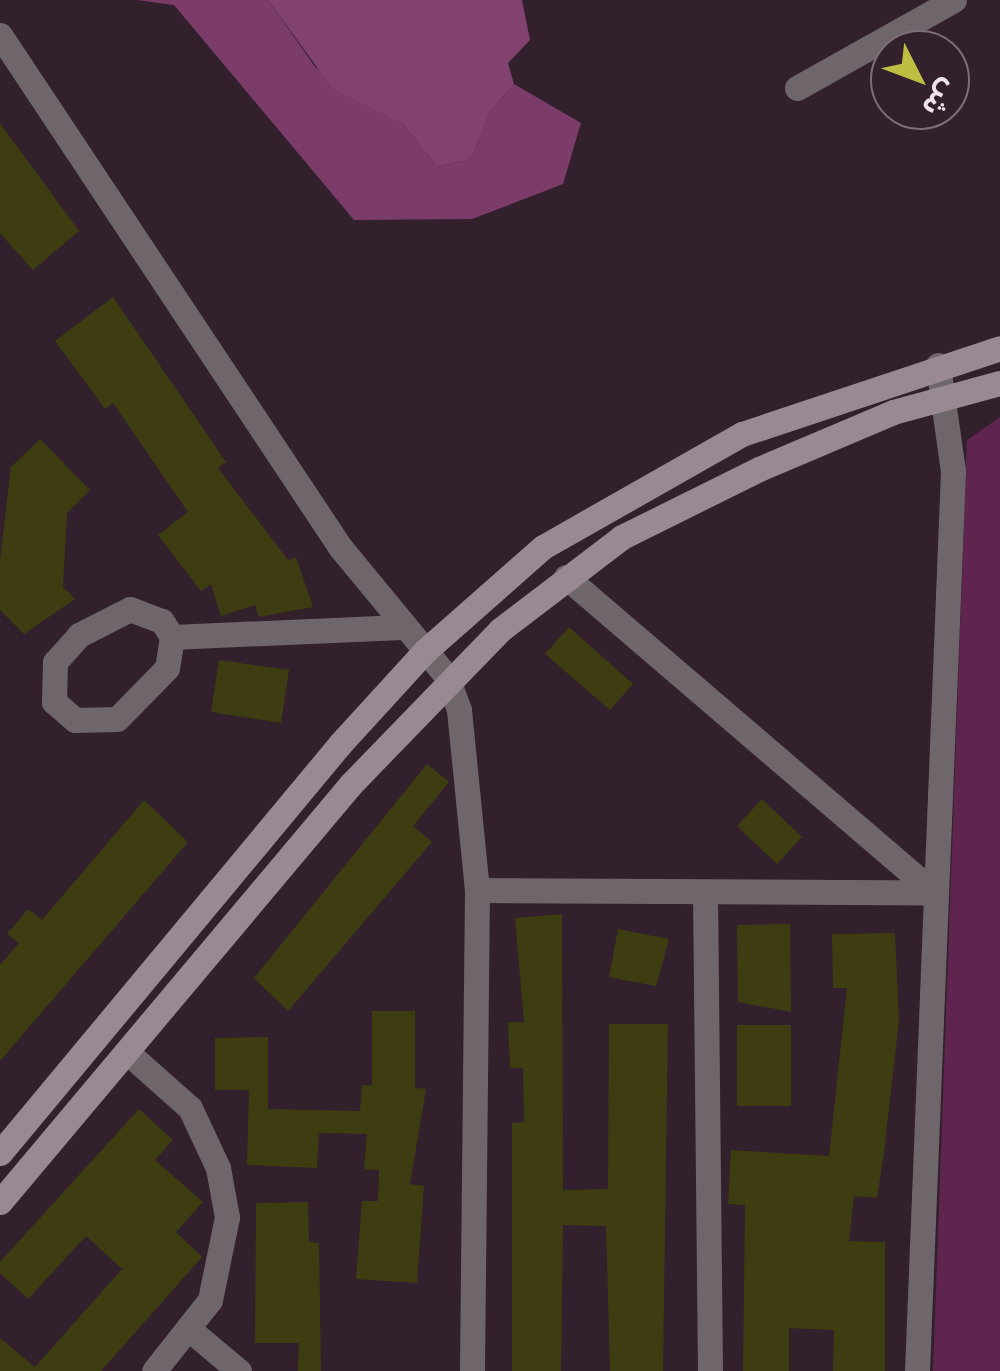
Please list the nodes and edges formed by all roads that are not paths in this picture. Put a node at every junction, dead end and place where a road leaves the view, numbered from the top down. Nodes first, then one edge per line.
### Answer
1 (954, 0) edge
2 (0, 35) edge
3 (797, 88) dead end
4 (1000, 348) edge
5 (938, 365) junction
6 (1000, 383) edge
7 (944, 397) junction
8 (566, 577) junction
9 (402, 626) junction
10 (172, 636) junction
11 (425, 651) junction
12 (447, 677) junction
13 (477, 890) junction
14 (933, 892) junction
15 (705, 893) junction
16 (128, 1053) junction
17 (0, 1154) edge
18 (0, 1202) edge
19 (190, 1330) junction
20 (154, 1371) edge
21 (239, 1371) edge
22 (472, 1371) edge
23 (710, 1371) edge
24 (917, 1371) edge

1 - 3 street
2 - 9 street
4 - 5 street
5 - 7 street
5 - 11 street
6 - 7 street
7 - 8 street
7 - 14 street
8 - 12 street
8 - 14 street
9 - 10 street
9 - 11 street
10 - 10 street
11 - 12 street
11 - 17 street
12 - 13 street
12 - 16 street
13 - 15 street
13 - 22 street
14 - 15 street
14 - 24 street
15 - 23 street
16 - 18 street
16 - 19 street
19 - 20 street
19 - 21 street

